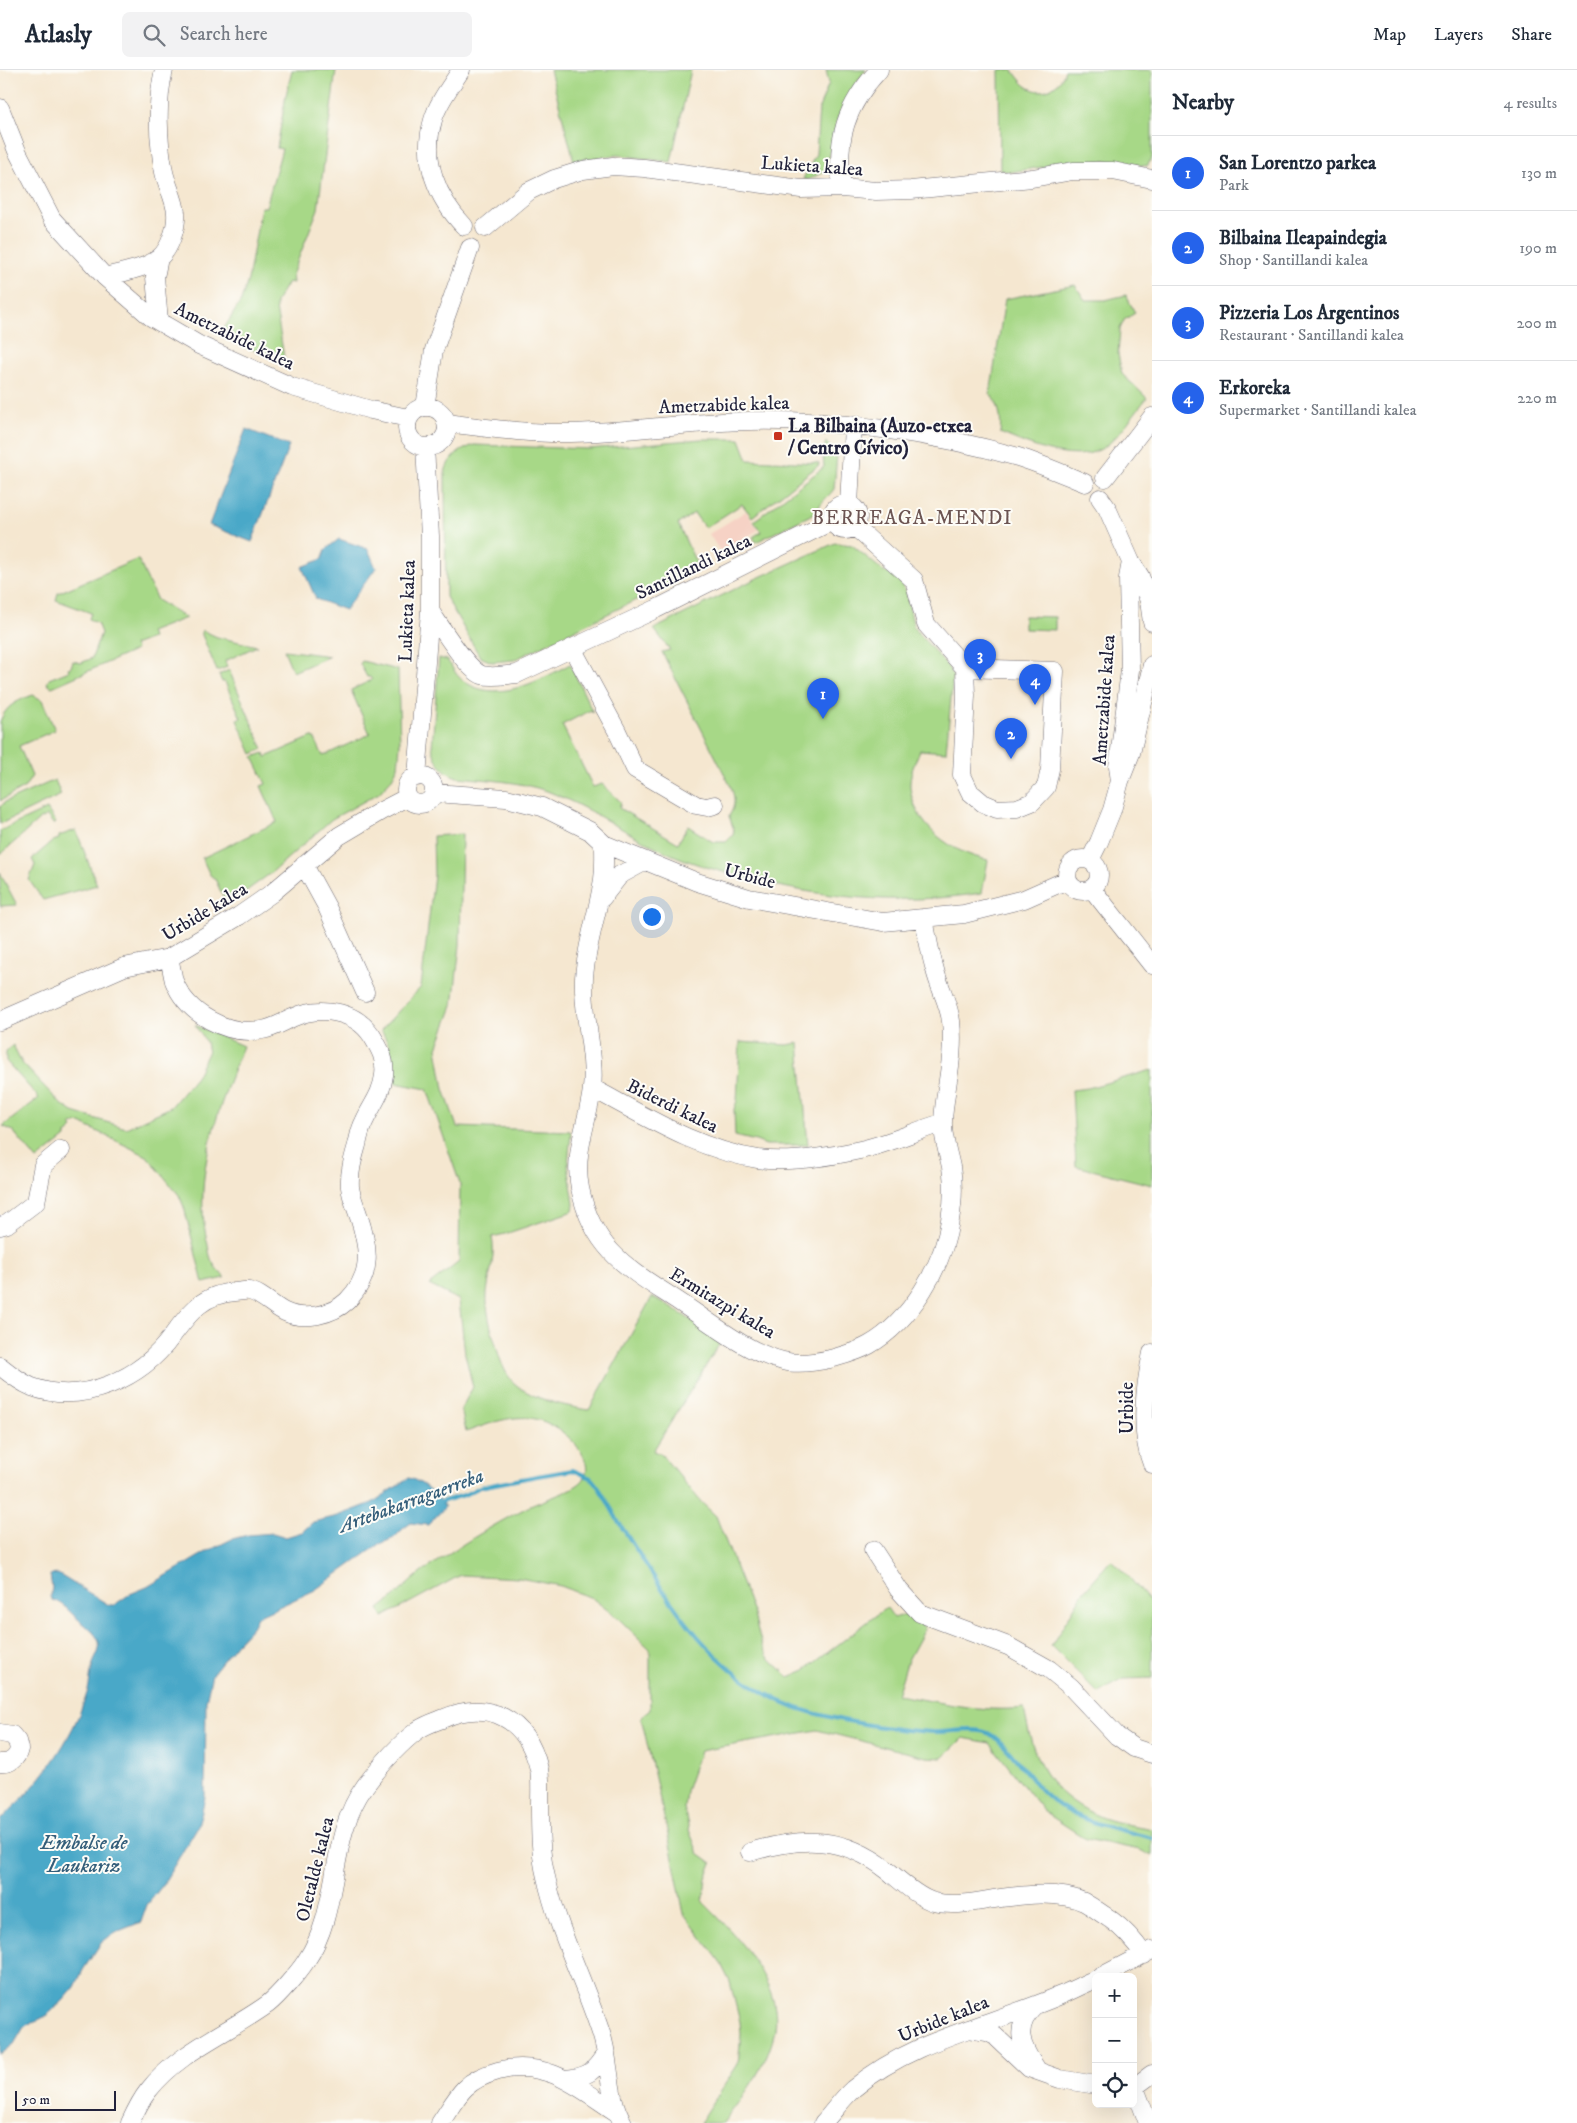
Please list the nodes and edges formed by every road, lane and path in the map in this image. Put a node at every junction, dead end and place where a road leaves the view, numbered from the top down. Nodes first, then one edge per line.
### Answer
1 (164, 70) edge
2 (461, 70) edge
3 (879, 70) edge
4 (0, 108) edge
5 (1152, 179) edge
6 (842, 188) junction
7 (464, 226) junction
8 (485, 228) junction
9 (470, 248) junction
10 (152, 267) junction
11 (105, 277) junction
12 (128, 297) junction
13 (159, 321) junction
14 (425, 407) junction
15 (1152, 417) edge
16 (408, 418) junction
17 (446, 423) junction
18 (853, 426) junction
19 (425, 447) junction
20 (1104, 478) junction
21 (1085, 483) junction
22 (1100, 498) junction
23 (849, 505) junction
24 (832, 521) junction
25 (854, 526) junction
26 (1131, 562) junction
27 (430, 611) junction
28 (1152, 622) edge
29 (572, 648) junction
30 (1152, 661) edge
31 (965, 668) junction
32 (1130, 670) junction
33 (1151, 675) edge
34 (1146, 714) edge
35 (417, 777) junction
36 (1120, 782) junction
37 (434, 793) junction
38 (408, 798) junction
39 (715, 805) dead end
40 (604, 844) junction
41 (623, 852) junction
42 (1090, 860) junction
43 (644, 862) junction
44 (604, 864) junction
45 (304, 865) junction
46 (620, 875) junction
47 (1067, 880) junction
48 (1092, 889) junction
49 (598, 904) junction
50 (924, 918) junction
51 (169, 958) junction
52 (1152, 965) edge
53 (365, 992) dead end
54 (0, 1021) edge
55 (592, 1088) junction
56 (942, 1123) junction
57 (61, 1150) dead end
58 (0, 1226) edge
59 (1152, 1353) edge
60 (0, 1366) edge
61 (1152, 1464) edge
62 (873, 1550) dead end
63 (0, 1733) edge
64 (1152, 1754) edge
65 (0, 1763) edge
66 (750, 1852) dead end
67 (1148, 1952) edge
68 (1108, 1973) edge
69 (1092, 1981) edge
70 (1038, 2004) junction
71 (1003, 2017) junction
72 (1020, 2026) junction
73 (968, 2029) junction
74 (1002, 2043) junction
75 (606, 2053) junction
76 (1042, 2072) junction
77 (1152, 2074) edge
78 (565, 2079) junction
79 (1092, 2084) edge
80 (1137, 2086) edge
81 (1137, 2096) edge
82 (620, 2118) edge
83 (130, 2123) edge
84 (440, 2123) edge
85 (823, 2123) edge
86 (1148, 2123) edge

1 - 10 street
2 - 7 street
3 - 6 street
4 - 11 street, Ametzabide kalea
5 - 6 street, Lukieta kalea
6 - 8 street, Lukieta kalea
7 - 8 street
7 - 9 street
8 - 9 street
9 - 14 street
10 - 11 street
10 - 12 street
10 - 13 street
11 - 12 street, Ametzabide kalea
12 - 13 street, Ametzabide kalea
13 - 16 street, Ametzabide kalea
14 - 16 street
14 - 17 street
15 - 20 street
16 - 19 street
17 - 18 street, Ametzabide kalea
17 - 19 street
18 - 21 street, Ametzabide kalea
18 - 23 street
19 - 27 street, Lukieta kalea
20 - 21 street
20 - 22 street
21 - 22 street
22 - 26 street
23 - 24 street
23 - 25 street
24 - 25 street
24 - 29 street, Santillandi kalea
25 - 31 street
26 - 28 street
26 - 32 street, Ametzabide kalea
27 - 29 street, Santillandi kalea
27 - 35 street, Lukieta kalea
29 - 39 street
30 - 32 street
31 - 31 street
32 - 33 street
32 - 36 street, Ametzabide kalea
33 - 34 street, Ametzabide kalea
34 - 36 street, Ametzabide kalea
35 - 37 street
35 - 38 street
36 - 42 street, Ametzabide kalea
37 - 38 street
37 - 40 street, Urbide
38 - 45 street, Urbide kalea
40 - 41 street, Urbide
40 - 44 street, Ermitazpi kalea
41 - 43 street, Urbide
41 - 44 street
41 - 46 street
42 - 47 street
42 - 48 street
43 - 46 street, Ermitazpi kalea
43 - 50 street, Urbide
44 - 49 street, Ermitazpi kalea
45 - 51 street, Urbide kalea
45 - 53 street
46 - 49 street, Ermitazpi kalea
47 - 48 street
47 - 50 street, Urbide
48 - 52 street
49 - 55 street, Ermitazpi kalea
50 - 56 street, Ermitazpi kalea
51 - 54 street, Urbide kalea
51 - 60 street
55 - 56 street, Biderdi kalea
55 - 56 street, Ermitazpi kalea
57 - 58 street
59 - 61 street, Urbide
62 - 64 street
63 - 65 street
66 - 67 street
67 - 68 street
69 - 70 street, Urbide kalea
70 - 71 street, Urbide kalea
70 - 72 street
71 - 72 street
71 - 73 street, Urbide kalea
71 - 74 street
72 - 76 street
73 - 74 street
73 - 85 street, Urbide kalea
74 - 76 street
75 - 78 street
75 - 82 street, Oletalde kalea
75 - 83 street, Oletalde kalea
76 - 79 street
77 - 80 street
78 - 82 street
78 - 84 street
81 - 86 street

